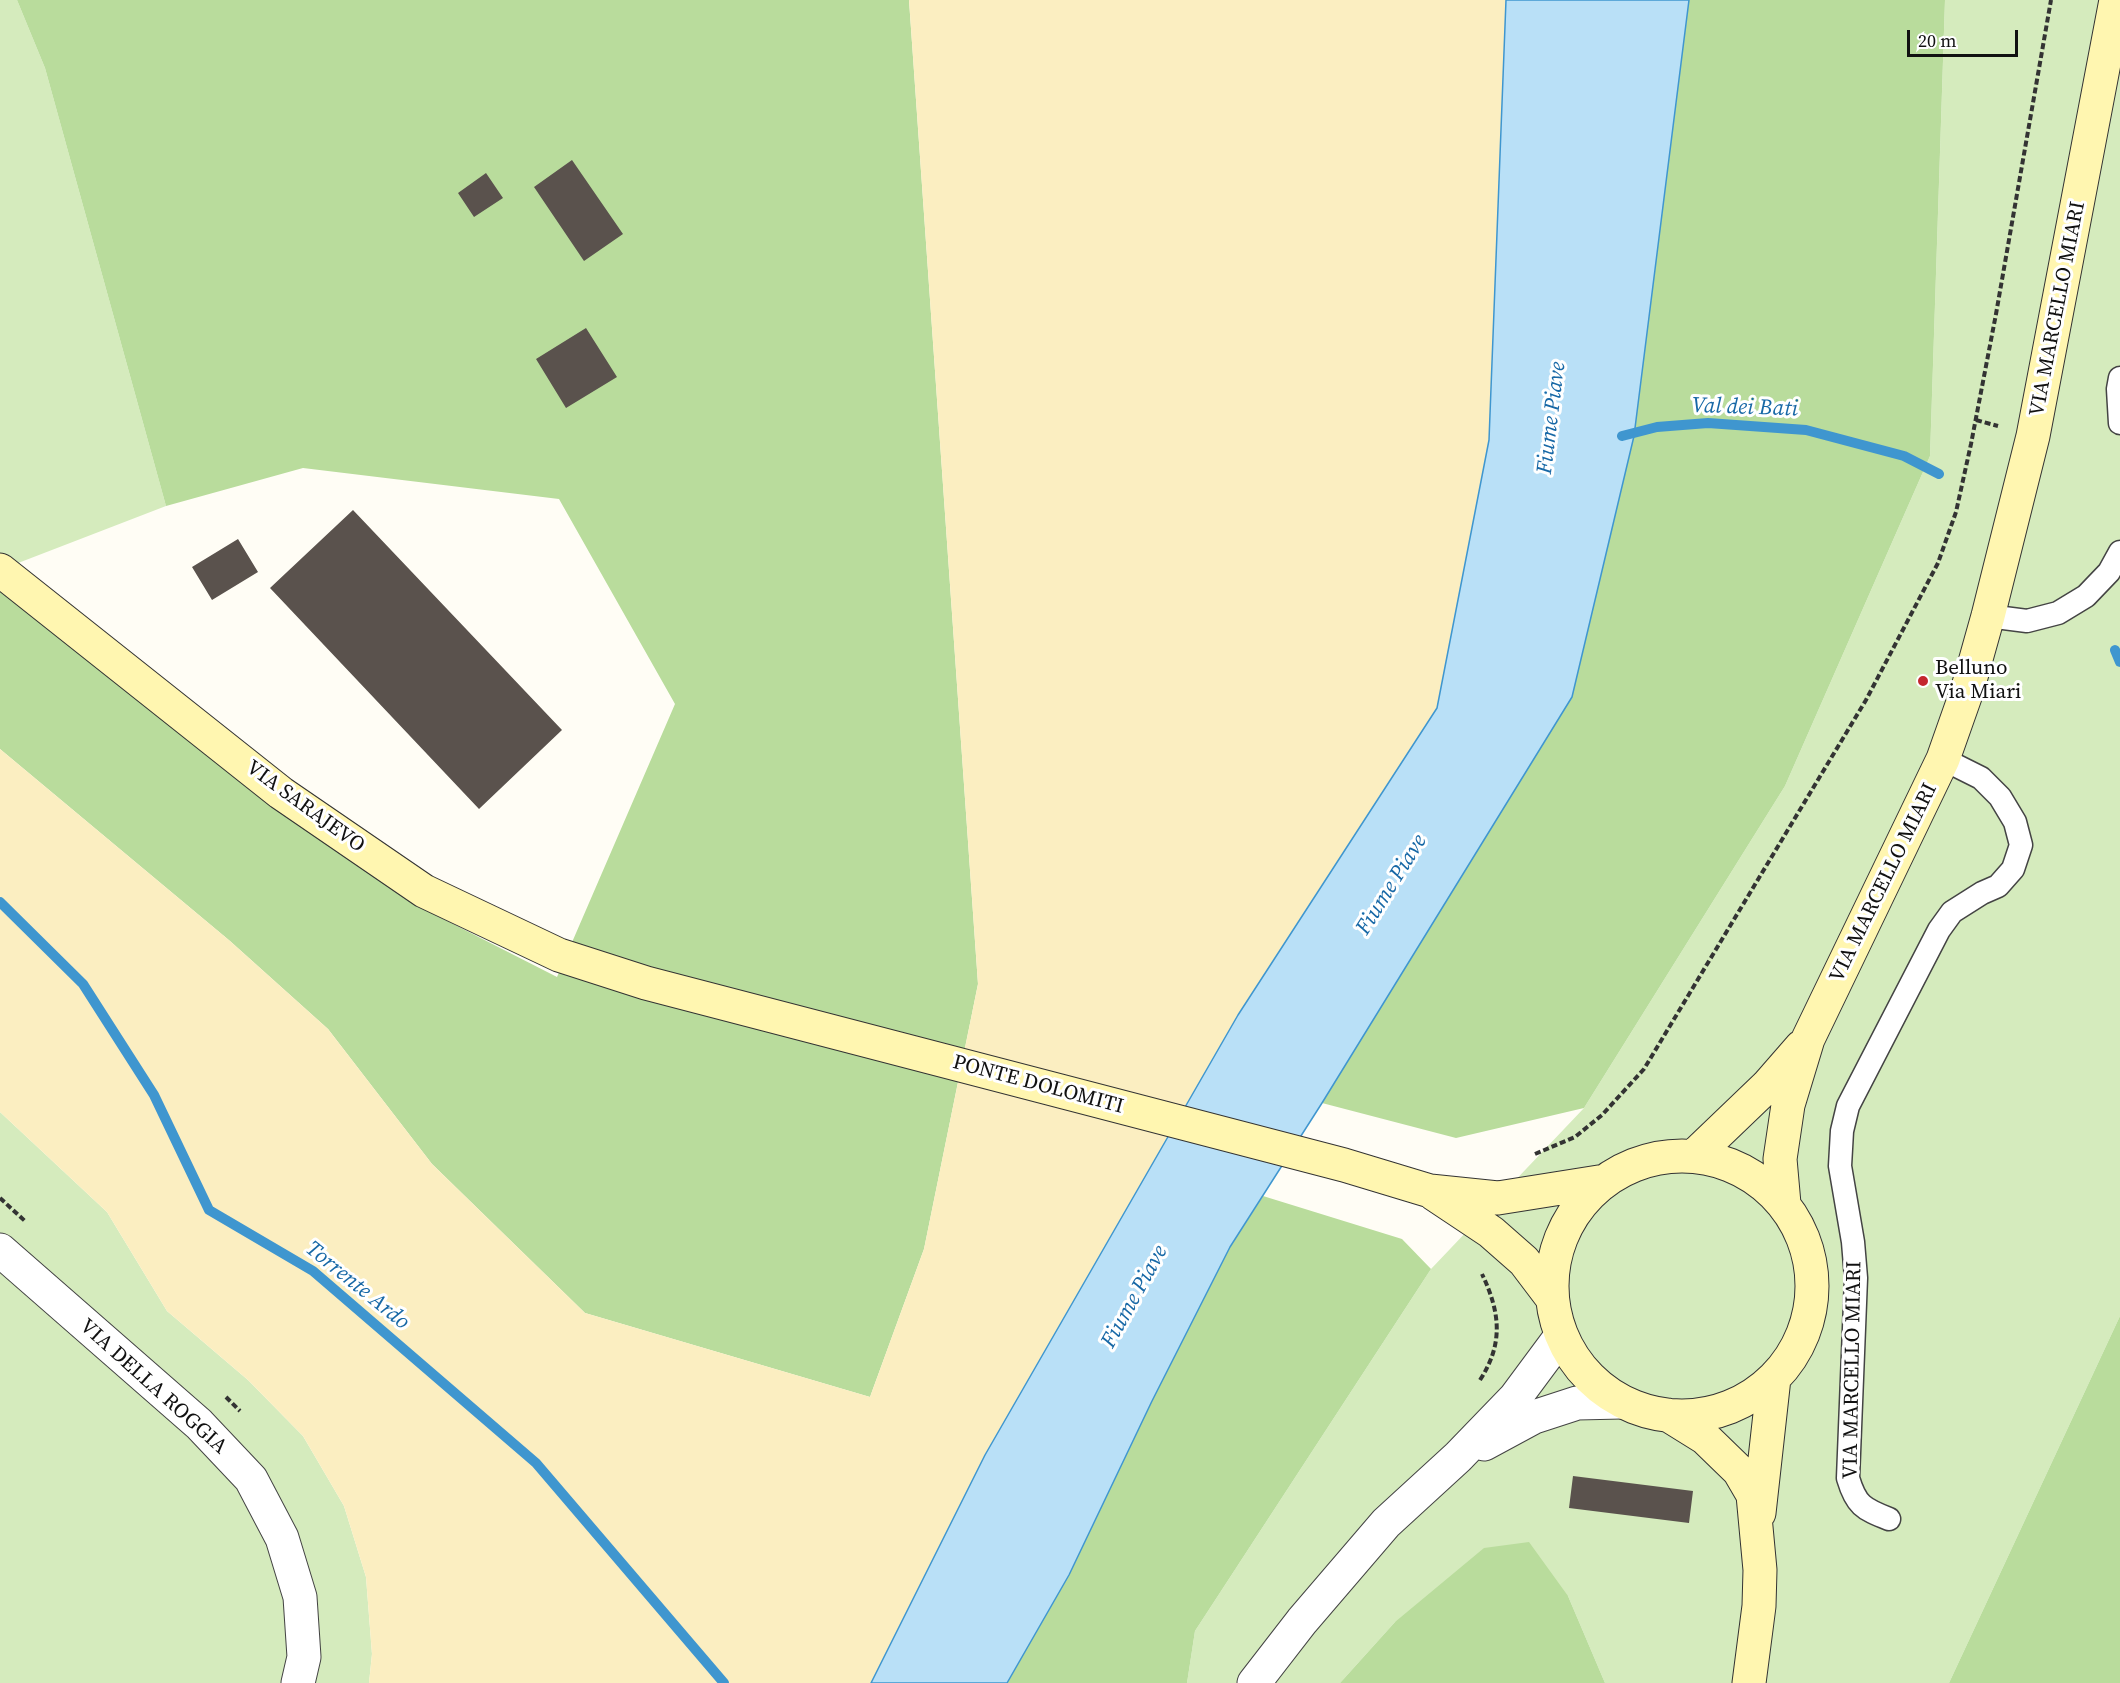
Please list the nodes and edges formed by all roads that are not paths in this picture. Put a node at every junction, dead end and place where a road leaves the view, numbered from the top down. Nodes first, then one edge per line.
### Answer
1 (2116, 0) edge
2 (2120, 378) edge
3 (2120, 423) edge
4 (2120, 552) edge
5 (0, 570) edge
6 (1988, 616) junction
7 (1943, 759) junction
8 (646, 983) joint
9 (1808, 1039) junction
10 (1694, 1156) junction
11 (1605, 1180) junction
12 (1430, 1191) junction
13 (1784, 1204) junction
14 (0, 1250) edge
15 (1552, 1298) junction
16 (1561, 1336) junction
17 (1774, 1378) junction
18 (1622, 1402) junction
19 (1668, 1415) junction
20 (1458, 1457) junction
21 (1889, 1519) dead end
22 (1756, 1536) junction
23 (298, 1683) edge
24 (1254, 1683) edge
25 (1749, 1683) edge

1 - 6 main road, VIA MARCELLO MIARI
2 - 3 lane
4 - 6 lane
5 - 8 main road, VIA SARAJEVO
6 - 7 main road, VIA MARCELLO MIARI
7 - 9 main road, VIA MARCELLO MIARI
7 - 21 lane, VIA MARCELLO MIARI
8 - 12 main road, PONTE DOLOMITI
9 - 10 main road, VIA MARCELLO MIARI
9 - 13 main road, VIA MARCELLO MIARI
10 - 11 main road, VIA MARCELLO MIARI
10 - 13 main road, VIA MARCELLO MIARI
11 - 12 main road, PONTE DOLOMITI
11 - 15 main road, VIA MARCELLO MIARI
12 - 15 main road, PONTE DOLOMITI
13 - 17 main road, VIA MARCELLO MIARI
14 - 23 street, VIA DELLA ROGGIA
15 - 16 main road, VIA MARCELLO MIARI
16 - 18 main road, VIA MARCELLO MIARI
16 - 20 street, VIA MARCELLO MIARI
17 - 19 main road, VIA MARCELLO MIARI
17 - 22 main road
18 - 19 main road, VIA MARCELLO MIARI
18 - 20 street, VIA MARCELLO MIARI
19 - 22 main road
20 - 24 street, VIA MARCELLO MIARI
22 - 25 main road

